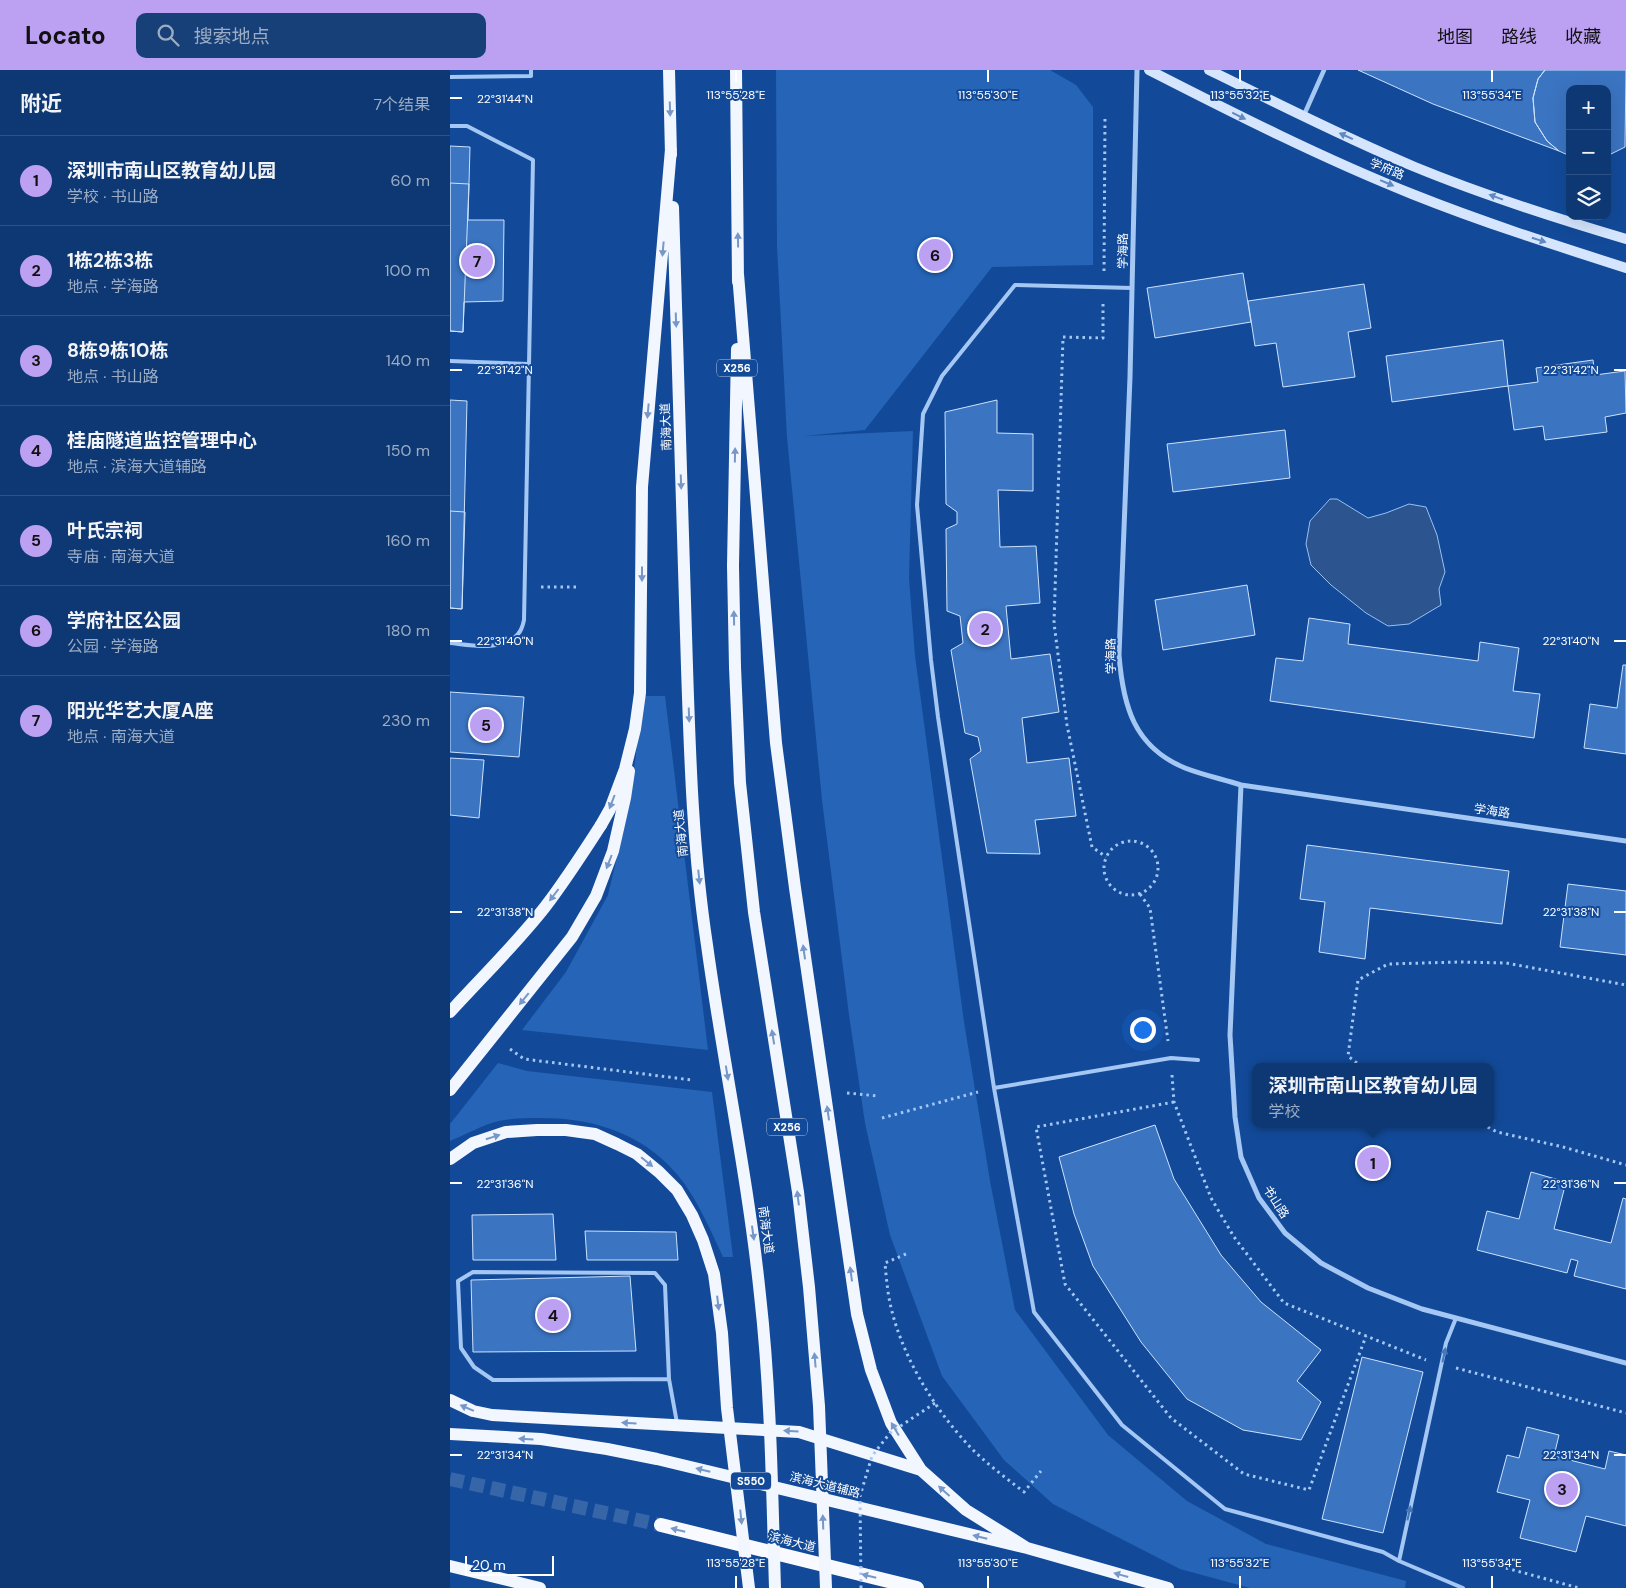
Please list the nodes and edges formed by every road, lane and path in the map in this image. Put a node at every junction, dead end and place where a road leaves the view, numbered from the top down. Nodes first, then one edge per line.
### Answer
1 (531, 70) edge
2 (669, 70) edge
3 (736, 70) edge
4 (1137, 70) edge
5 (1149, 70) edge
6 (1209, 70) edge
7 (1324, 70) edge
8 (450, 77) edge
9 (1303, 116) junction
10 (1105, 117) dead end
11 (450, 126) edge
12 (671, 149) junction
13 (1626, 239) edge
14 (1626, 268) edge
15 (738, 274) junction
16 (1104, 287) junction
17 (1132, 288) junction
18 (450, 361) edge
19 (528, 364) junction
20 (525, 586) junction
21 (577, 587) dead end
22 (450, 643) edge
23 (636, 729) junction
24 (1240, 785) junction
25 (1626, 841) edge
26 (1106, 858) junction
27 (1140, 894) junction
28 (1626, 985) edge
29 (450, 1012) edge
30 (510, 1049) dead end
31 (1171, 1058) junction
32 (1198, 1060) dead end
33 (1357, 1063) edge
34 (692, 1080) dead end
35 (994, 1088) junction
36 (450, 1090) edge
37 (847, 1093) dead end
38 (878, 1096) dead end
39 (1174, 1102) junction
40 (882, 1118) dead end
41 (1490, 1128) edge
42 (450, 1159) edge
43 (1626, 1165) edge
44 (906, 1254) dead end
45 (1456, 1318) junction
46 (1366, 1336) junction
47 (1626, 1363) edge
48 (1442, 1364) junction
49 (670, 1379) junction
50 (450, 1400) edge
51 (935, 1403) junction
52 (1626, 1413) edge
53 (678, 1425) junction
54 (450, 1434) edge
55 (921, 1470) junction
56 (1041, 1471) dead end
57 (661, 1525) tunnel mouth
58 (1027, 1548) junction
59 (1399, 1561) junction
60 (450, 1566) edge
61 (1506, 1568) dead end
62 (540, 1588) edge
63 (748, 1588) edge
64 (776, 1588) edge
65 (826, 1588) edge
66 (861, 1588) edge
67 (917, 1588) edge
68 (1168, 1588) edge
69 (1462, 1588) edge
70 (1579, 1588) edge

1 - 8 lane
2 -> 12 main road, 南海大道
15 -> 3 main road, X256
4 - 17 street, 学海路
5 -> 14 main road, 学府路
6 - 9 main road, 学府路
7 - 9 street
13 -> 9 main road, 学府路
10 - 16 path
11 - 19 lane
12 -> 23 main road
12 -> 64 main road, 南海大道, bridge
55 -> 15 main road
65 -> 15 main road, X256, bridge
16 - 17 lane
16 - 26 path
16 - 35 lane
17 - 24 street, 学海路
18 - 19 lane
19 - 20 lane
20 - 21 path
20 - 22 lane
23 -> 29 main road, bridge
23 -> 36 main road
24 - 25 street, 学海路
24 - 45 street, 书山路
26 - 27 path
26 - 27 path
27 - 31 path
28 - 33 path
30 - 34 path
31 - 32 lane
31 - 35 lane
31 - 39 path
35 - 40 path
35 - 59 lane
37 - 38 path
39 - 46 path
39 - 46 path
41 - 43 path
42 -> 63 main road, bridge
44 - 51 path
45 - 47 street, 书山路
48 -> 45 lane
46 - 48 path
48 - 52 path
59 -> 48 lane
49 - 49 lane
49 - 53 lane
53 -> 50 main road
51 - 56 path
51 - 66 path, bridge
55 -> 53 main road
58 -> 54 main road, 滨海大道辅路 / S550
58 -> 55 main road
67 -> 57 highway, 滨海大道
68 -> 58 main road, 滨海大道辅路 / S550
59 - 69 lane
60 - 62 main road
61 - 70 path

